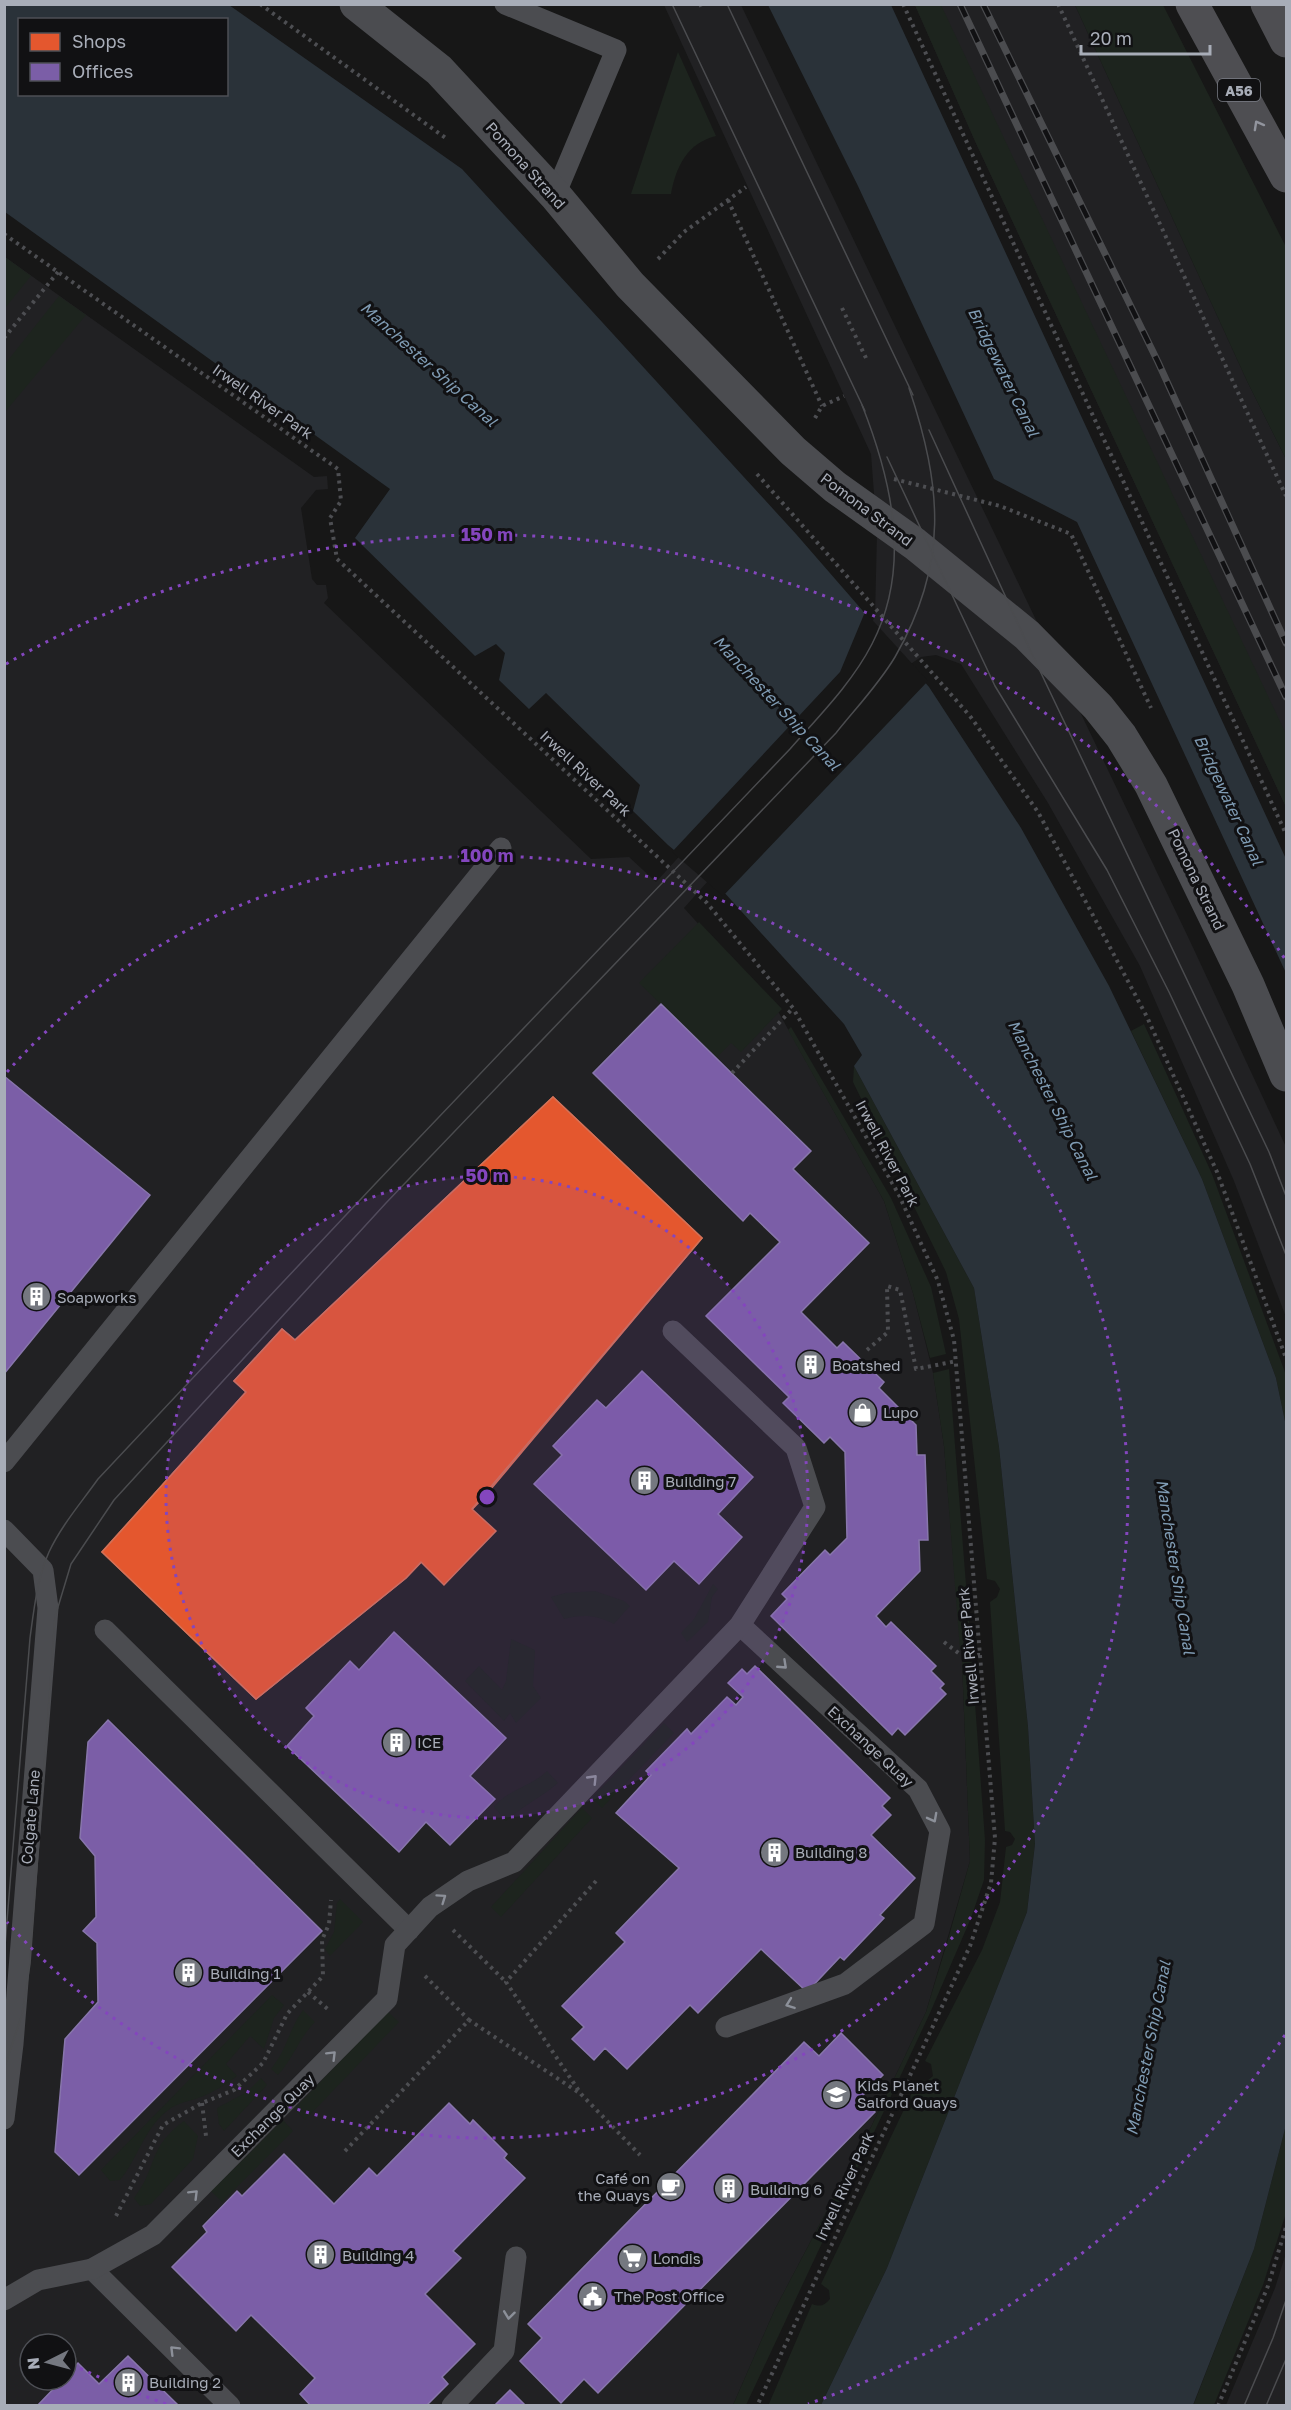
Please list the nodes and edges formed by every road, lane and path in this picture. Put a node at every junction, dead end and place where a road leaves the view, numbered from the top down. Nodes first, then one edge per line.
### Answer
1 (356, 4) edge
2 (506, 4) edge
3 (903, 4) edge
4 (1058, 4) edge
5 (1192, 4) edge
6 (1267, 4) edge
7 (1287, 41) edge
8 (1287, 176) edge
9 (746, 187) dead end
10 (555, 195) junction
11 (728, 200) junction
12 (4, 234) edge
13 (660, 256) dead end
14 (57, 272) junction
15 (842, 308) dead end
16 (4, 338) edge
17 (866, 358) dead end
18 (822, 406) dead end
19 (1287, 496) edge
20 (970, 716) dead end
21 (1287, 834) edge
22 (501, 848) dead end
23 (793, 1008) junction
24 (732, 1073) dead end
25 (1287, 1075) edge
26 (673, 1331) dead end
27 (867, 1350) dead end
28 (1287, 1358) edge
29 (957, 1361) junction
30 (4, 1462) edge
31 (4, 1530) edge
32 (740, 1625) junction
33 (105, 1630) dead end
34 (944, 1642) dead end
35 (981, 1655) junction
36 (596, 1881) dead end
37 (336, 1893) dead end
38 (430, 1907) junction
39 (409, 1930) junction
40 (395, 1946) junction
41 (4, 1974) edge
42 (506, 1982) junction
43 (308, 1992) junction
44 (16, 2008) junction
45 (335, 2015) dead end
46 (469, 2020) junction
47 (726, 2027) dead end
48 (581, 2094) junction
49 (202, 2103) junction
50 (4, 2119) edge
51 (207, 2146) dead end
52 (345, 2151) dead end
53 (640, 2155) dead end
54 (116, 2217) dead end
55 (1287, 2227) edge
56 (516, 2257) dead end
57 (92, 2268) junction
58 (4, 2300) edge
59 (230, 2406) edge
60 (452, 2406) edge
61 (757, 2406) edge
62 (1218, 2406) edge

1 - 10 street, Pomona Strand
2 - 10 lane
3 - 21 path
4 - 19 path
8 -> 5 highway, A56
6 - 7 highway
9 - 11 path
10 - 25 street, Pomona Strand
11 - 13 path
11 - 18 path
12 - 14 path, Irwell River Park
14 - 16 path
14 - 23 path, Irwell River Park
15 - 17 path
20 - 28 path
22 - 30 lane
23 - 24 path
23 - 29 path, Irwell River Park
26 - 32 lane
27 - 29 path
29 - 35 path, Irwell River Park
31 - 44 lane, Colgate Lane
38 -> 32 lane
32 -> 47 lane, Exchange Quay
33 - 39 lane
34 - 35 path
35 - 61 path, Irwell River Park
36 - 42 path
37 - 43 path
38 - 39 lane
38 - 42 path
39 - 40 lane
40 - 46 path
57 -> 40 lane, Exchange Quay
41 - 44 lane
42 - 48 path
43 - 45 path
43 - 49 path
44 - 50 lane, Colgate Lane
46 - 48 path
46 - 52 path
48 - 53 path
49 - 51 path
49 - 54 path
55 - 62 path
56 -> 60 lane
57 - 58 lane, Exchange Quay
59 -> 57 lane

